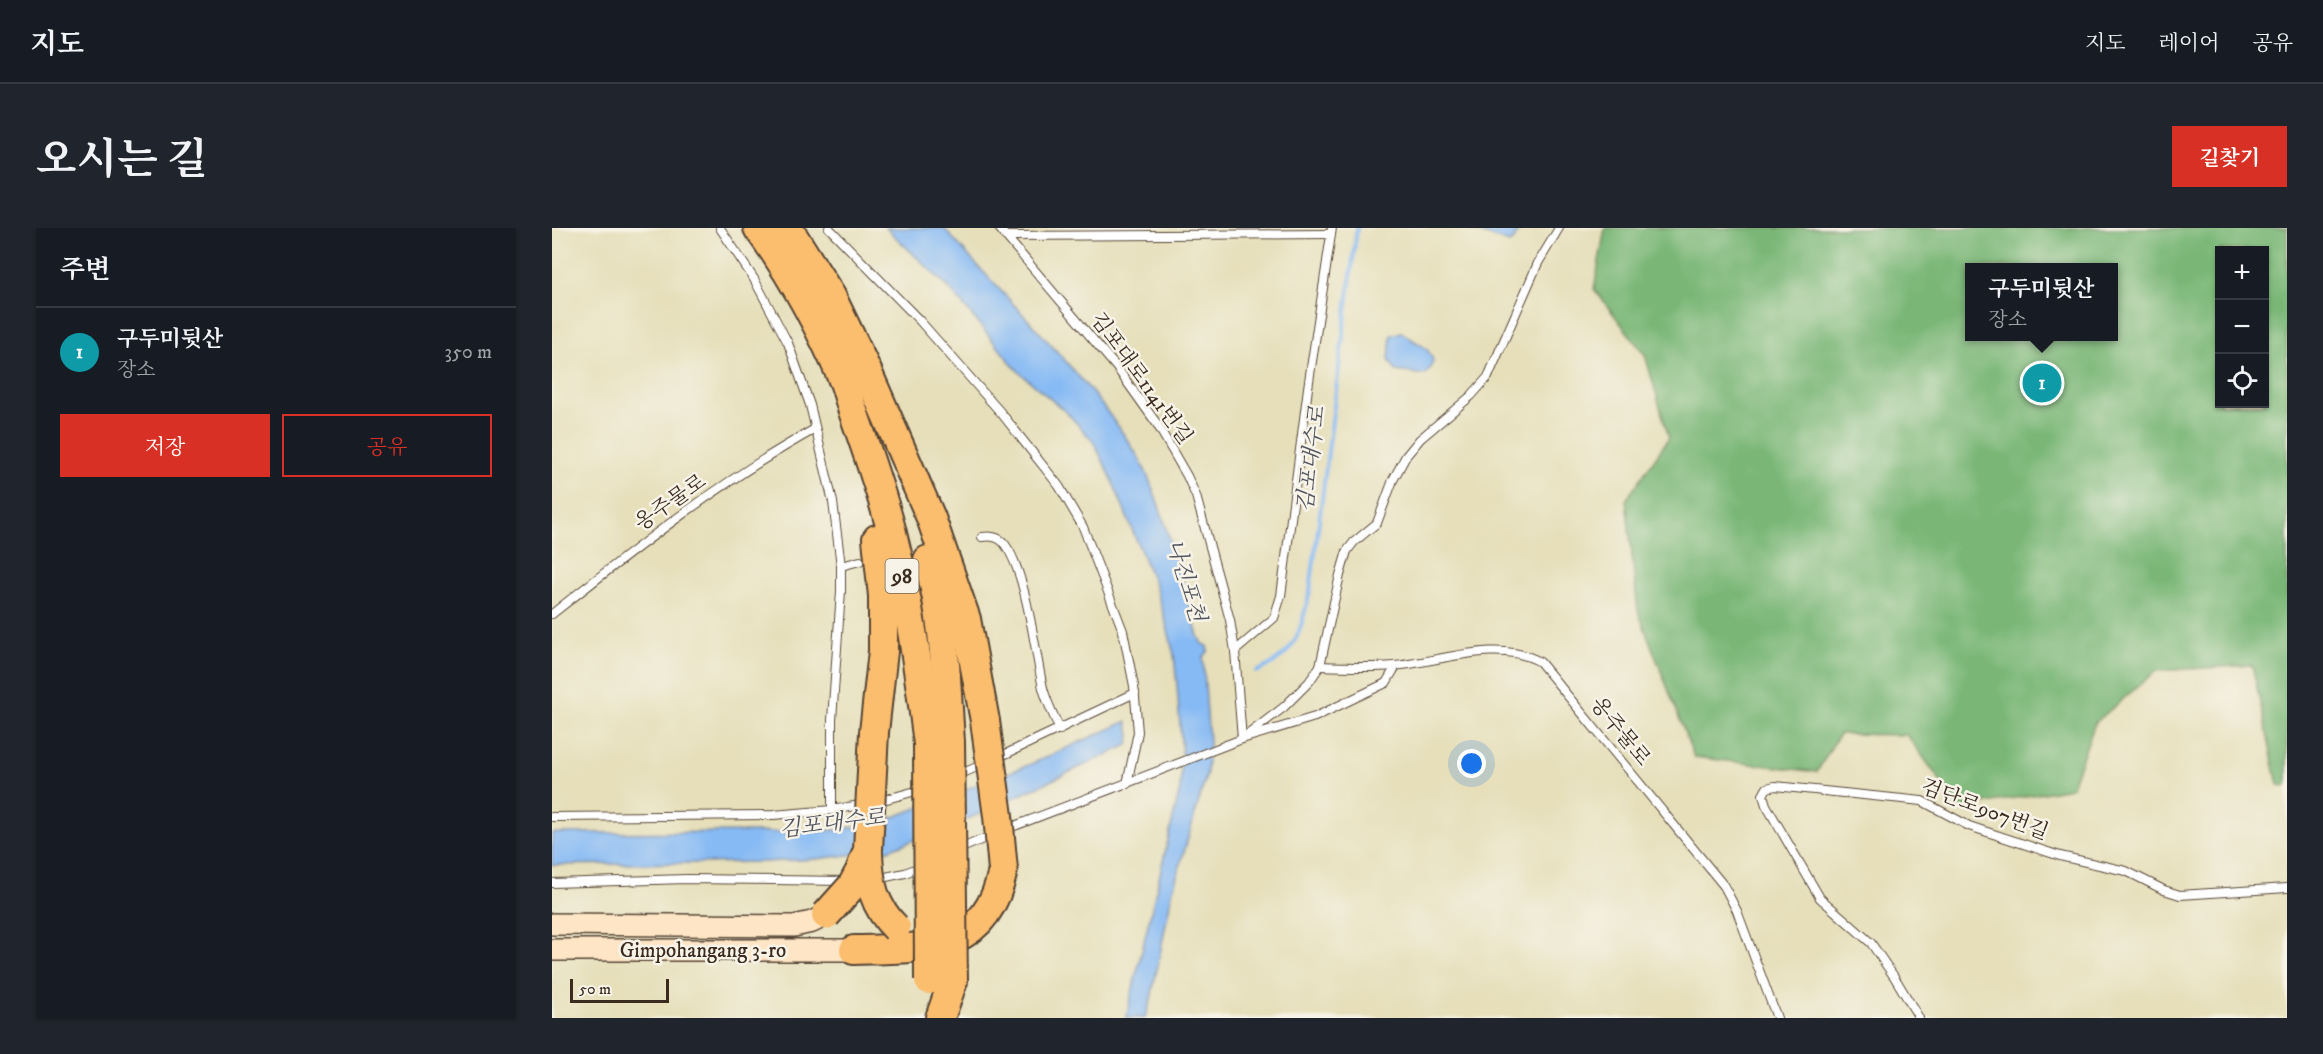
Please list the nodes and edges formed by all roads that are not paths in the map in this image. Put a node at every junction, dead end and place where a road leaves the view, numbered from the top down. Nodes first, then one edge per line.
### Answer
1 (720, 228) edge
2 (758, 228) edge
3 (788, 228) edge
4 (829, 228) edge
5 (999, 228) edge
6 (1558, 228) edge
7 (1331, 231) edge
8 (1005, 236) junction
9 (854, 414) junction
10 (889, 422) junction
11 (814, 429) junction
12 (982, 537) dead end
13 (860, 561) dead end
14 (841, 566) junction
15 (552, 614) edge
16 (1235, 651) junction
17 (1320, 666) junction
18 (1396, 666) junction
19 (1135, 693) junction
20 (1060, 730) junction
21 (1242, 739) junction
22 (939, 743) junction
23 (1127, 784) junction
24 (832, 810) junction
25 (552, 817) edge
26 (868, 850) junction
27 (552, 884) edge
28 (2287, 888) edge
29 (826, 915) joint
30 (552, 924) edge
31 (942, 944) junction
32 (552, 950) edge
33 (854, 950) joint
34 (941, 980) junction
35 (923, 1018) edge
36 (940, 1018) edge
37 (1777, 1018) edge
38 (1919, 1018) edge

1 - 11 lane
2 - 9 highway, 98
3 - 10 highway, 98
4 - 19 lane
5 - 8 lane, 김포대로1141번길
6 - 17 lane
7 - 8 lane
7 - 16 lane
8 - 16 lane, 김포대로1141번길
9 - 22 highway, 98
9 - 26 highway, bridge
10 - 22 highway, 98
10 - 31 highway, bridge
11 - 14 lane
11 - 15 lane, 옹주물로
12 - 20 lane
13 - 14 lane
14 - 24 lane
16 - 21 lane, 김포대로1141번길
17 - 18 lane, 옹주물로
17 - 21 lane
18 - 21 lane
18 - 37 lane, 옹주물로
19 - 20 lane
19 - 23 lane
20 - 24 lane
21 - 23 lane
22 - 34 highway, 98, bridge
23 - 27 lane
24 - 25 lane
26 - 29 highway, bridge
26 - 31 highway, bridge
28 - 38 lane, 검단로907번길
29 - 30 street, Gimpohangang 3-ro
31 - 33 highway
32 - 33 street, Gimpohangang 3-ro
34 - 35 highway
34 - 36 highway

